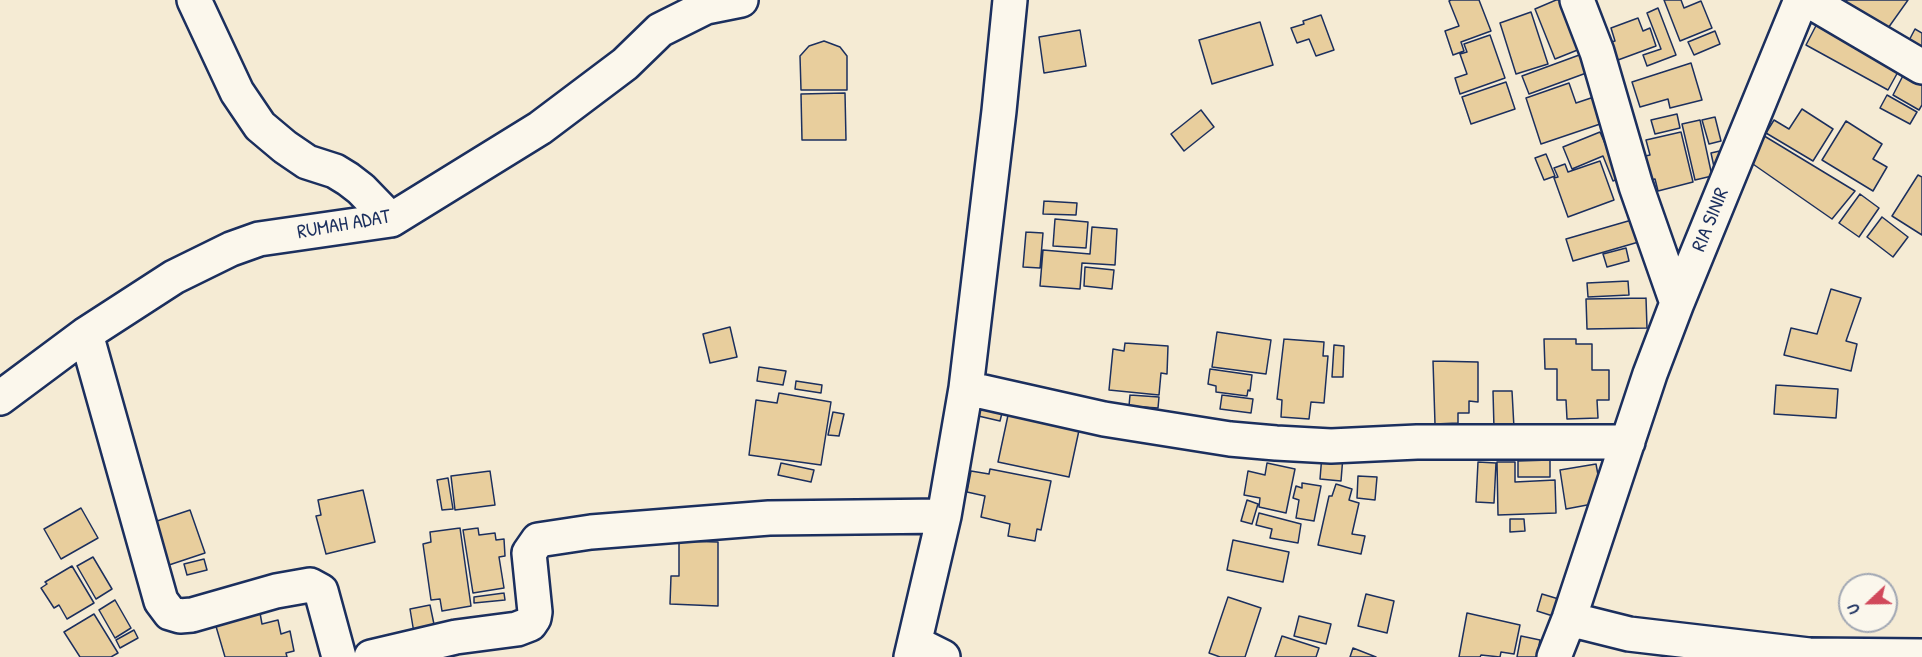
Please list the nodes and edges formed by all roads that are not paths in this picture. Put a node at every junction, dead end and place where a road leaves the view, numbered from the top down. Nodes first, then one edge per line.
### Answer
1 (194, 0) edge
2 (741, 0) edge
3 (1010, 0) edge
4 (1576, 0) edge
5 (1801, 0) edge
6 (1808, 0) edge
7 (1922, 67) edge
8 (391, 220) junction
9 (1677, 303) junction
10 (86, 334) junction
11 (966, 388) junction
12 (0, 398) edge
13 (1628, 442) junction
14 (944, 516) junction
15 (1569, 619) junction
16 (923, 652) edge
17 (1922, 656) edge
18 (339, 657) edge
19 (371, 657) edge
20 (1554, 657) edge

1 - 8 street
2 - 8 street, RUMAH ADAT
3 - 11 street
4 - 9 street
5 - 9 street, RIA SINIR
6 - 7 street
8 - 10 street, RUMAH ADAT
9 - 13 street, RIA SINIR
10 - 12 street, RUMAH ADAT
10 - 18 street
11 - 13 street
11 - 14 street
13 - 15 street, RIA SINIR
14 - 16 street
14 - 19 street
15 - 17 street
15 - 20 street, RIA SINIR

